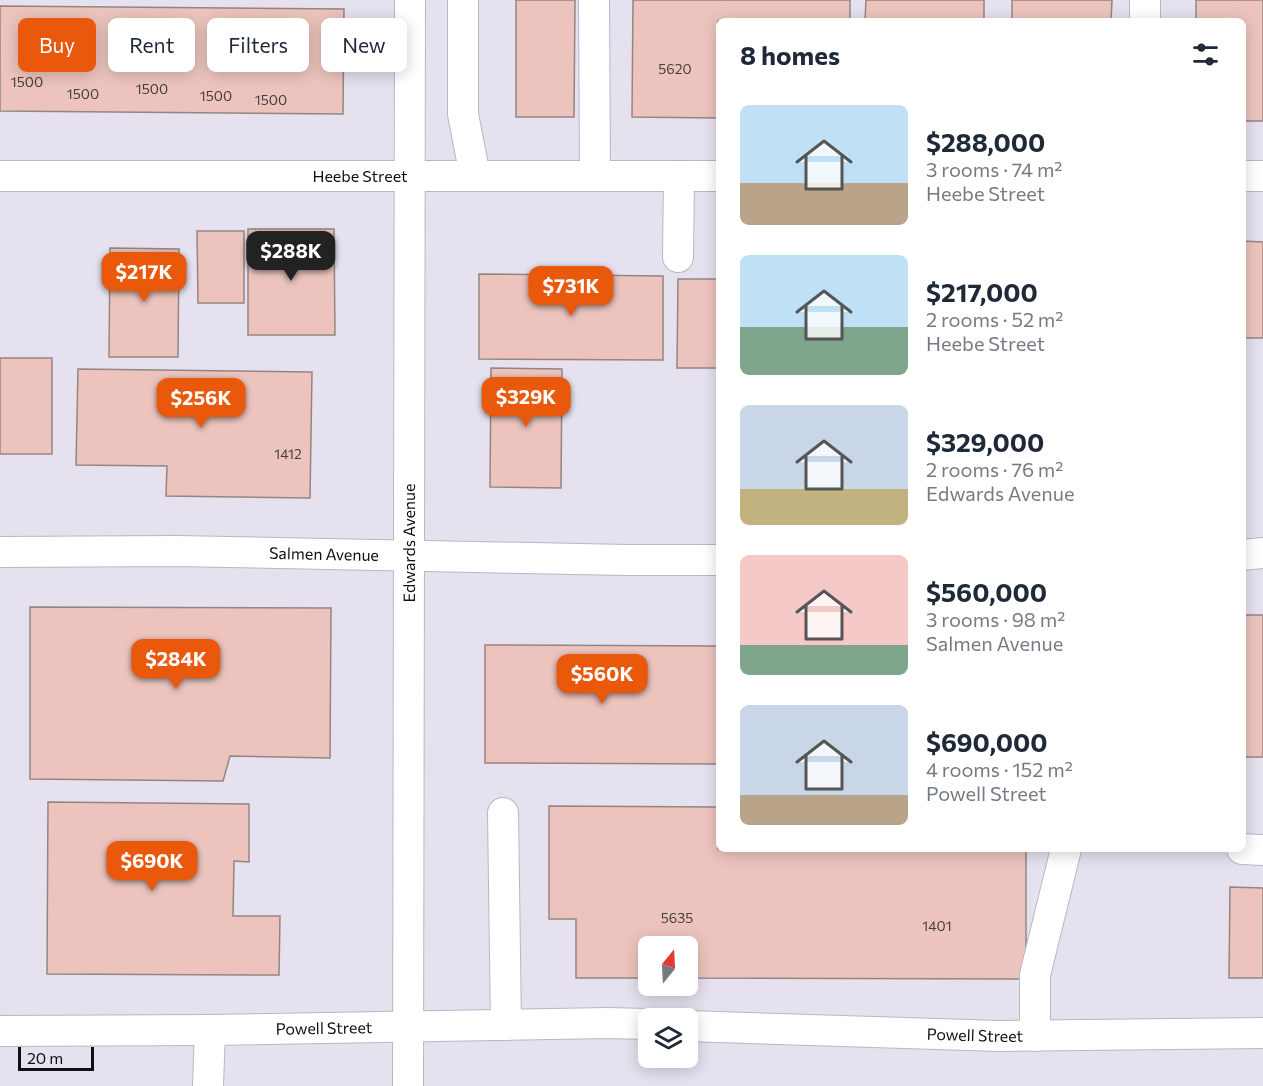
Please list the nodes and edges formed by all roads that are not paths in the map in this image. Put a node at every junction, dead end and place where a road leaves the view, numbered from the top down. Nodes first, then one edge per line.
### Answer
1 (410, 0) edge
2 (464, 0) edge
3 (594, 0) edge
4 (1145, 0) edge
5 (1145, 18) edge
6 (0, 176) edge
7 (409, 176) junction
8 (475, 176) junction
9 (594, 176) junction
10 (679, 176) junction
11 (716, 176) edge
12 (1246, 176) edge
13 (1263, 176) edge
14 (678, 257) dead end
15 (0, 552) edge
16 (1263, 553) edge
17 (1246, 555) edge
18 (409, 556) junction
19 (716, 560) edge
20 (503, 813) dead end
21 (1246, 849) edge
22 (1263, 849) edge
23 (1065, 852) edge
24 (638, 1024) edge
25 (506, 1025) junction
26 (698, 1026) edge
27 (408, 1027) junction
28 (210, 1030) junction
29 (0, 1031) edge
30 (1263, 1033) edge
31 (1035, 1036) junction
32 (208, 1086) edge
33 (408, 1086) edge

1 - 7 street, Edwards Avenue
2 - 8 street
3 - 9 street
4 - 5 street
6 - 7 street, Heebe Street
7 - 8 street, Heebe Street
7 - 18 street, Edwards Avenue
8 - 9 street, Heebe Street
9 - 10 street, Heebe Street
10 - 11 street, Heebe Street
10 - 14 street
12 - 13 street
15 - 18 street, Salmen Avenue
16 - 17 street
18 - 19 street, Salmen Avenue
18 - 27 street, Edwards Avenue
20 - 25 street
21 - 22 street
23 - 31 street
24 - 25 street, Powell Street
25 - 27 street, Powell Street
26 - 31 street, Powell Street
27 - 28 street, Powell Street
27 - 33 street, Edwards Avenue
28 - 29 street, Powell Street
28 - 32 street
30 - 31 street, Powell Street

